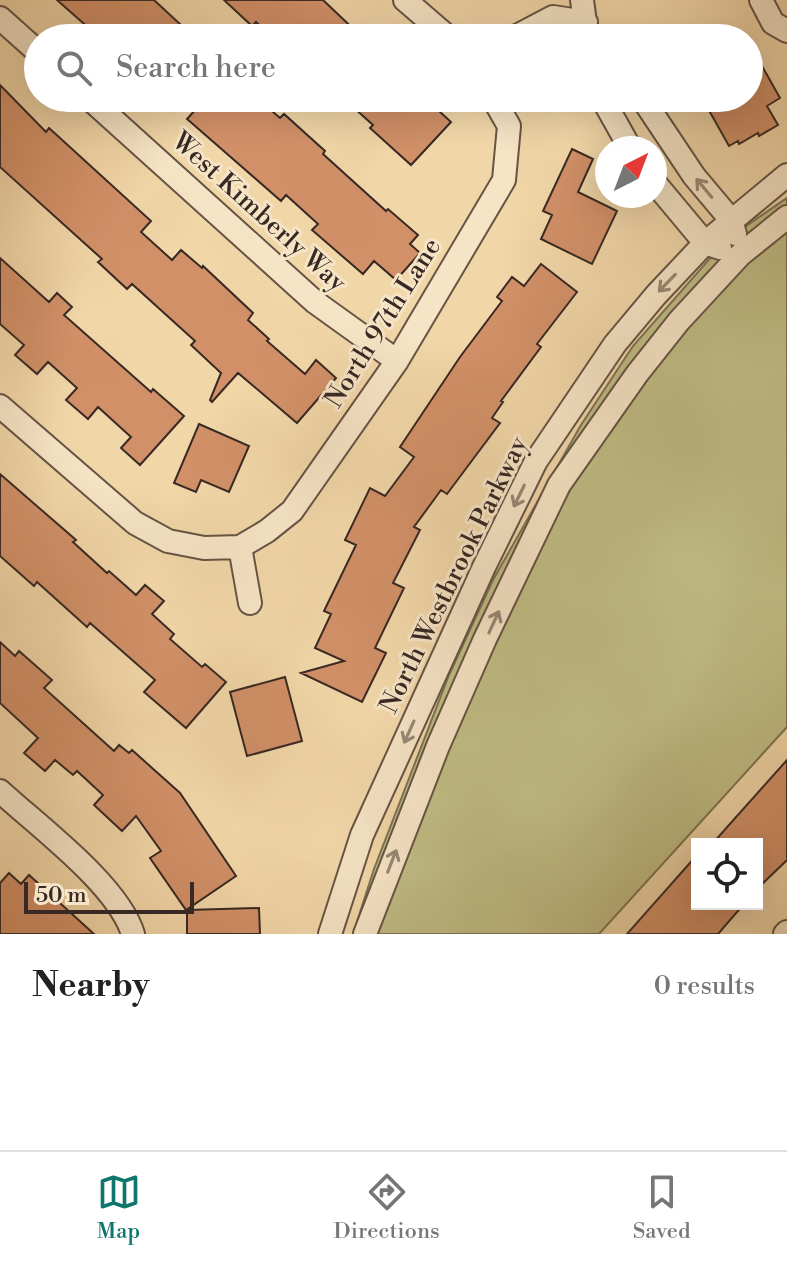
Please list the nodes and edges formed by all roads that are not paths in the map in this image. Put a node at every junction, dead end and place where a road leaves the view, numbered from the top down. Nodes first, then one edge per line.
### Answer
1 (405, 0) edge
2 (761, 0) edge
3 (0, 18) edge
4 (433, 24) edge
5 (540, 24) edge
6 (579, 24) edge
7 (787, 31) edge
8 (24, 39) edge
9 (105, 112) edge
10 (501, 112) edge
11 (610, 112) edge
12 (651, 112) edge
13 (623, 136) edge
14 (787, 175) edge
15 (667, 197) edge
16 (787, 217) edge
17 (731, 220) junction
18 (705, 243) junction
19 (740, 255) junction
20 (397, 361) junction
21 (0, 406) edge
22 (240, 547) junction
23 (250, 603) dead end
24 (0, 791) edge
25 (131, 928) edge
26 (330, 934) edge
27 (365, 934) edge

1 - 4 street
2 - 7 street
3 - 8 street
5 - 6 street
9 - 20 street, West Kimberly Way
10 - 20 street, North 97th Lane
11 - 13 street
17 -> 12 street
14 - 17 street, North Westbrook Parkway
15 - 18 street
16 - 19 street
17 - 18 street, North Westbrook Parkway
17 - 19 street
18 - 19 street
18 -> 26 street, North Westbrook Parkway
27 -> 19 street
20 - 22 street, North 97th Lane
21 - 22 street
22 - 23 street
24 - 25 street

